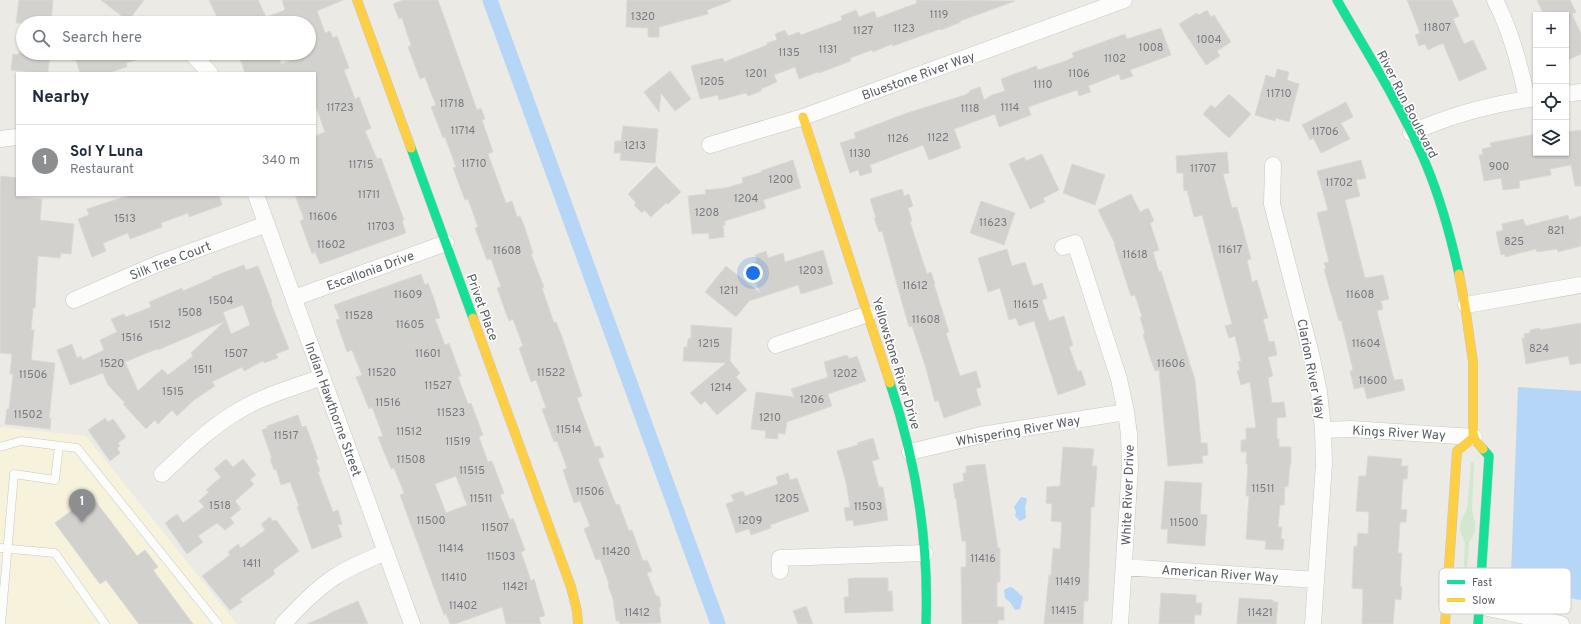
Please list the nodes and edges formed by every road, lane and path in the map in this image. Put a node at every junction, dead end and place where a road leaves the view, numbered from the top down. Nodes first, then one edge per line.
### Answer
1 (357, 0) edge
2 (1124, 0) edge
3 (1337, 0) edge
4 (1495, 0) edge
5 (1099, 4) edge
6 (197, 60) edge
7 (208, 72) edge
8 (1581, 92) edge
9 (1569, 94) edge
10 (1532, 99) edge
11 (803, 117) junction
12 (1411, 133) junction
13 (16, 137) edge
14 (0, 139) edge
15 (710, 145) dead end
16 (1273, 165) dead end
17 (256, 196) edge
18 (267, 224) junction
19 (446, 243) junction
20 (1063, 247) dead end
21 (1581, 285) edge
22 (294, 298) junction
23 (74, 300) dead end
24 (1466, 305) junction
25 (868, 314) junction
26 (776, 345) dead end
27 (322, 377) junction
28 (1126, 412) junction
29 (1323, 430) junction
30 (1474, 437) junction
31 (58, 446) junction
32 (0, 447) edge
33 (910, 452) junction
34 (162, 474) dead end
35 (4, 548) edge
36 (386, 552) junction
37 (925, 553) junction
38 (1124, 567) junction
39 (1449, 568) edge
40 (1482, 568) edge
41 (780, 571) dead end
42 (1316, 580) junction
43 (1446, 614) edge
44 (1479, 614) edge
45 (1515, 614) edge
46 (1, 624) edge
47 (106, 624) edge
48 (218, 624) edge
49 (283, 624) edge
50 (412, 624) edge
51 (578, 624) edge
52 (926, 624) edge
53 (1120, 624) edge
54 (1313, 624) edge
55 (1445, 624) edge
56 (1478, 624) edge
57 (1561, 624) edge

1 - 19 street, Privet Place
2 - 5 street, Bluestone River Way
3 - 12 street, River Run Boulevard
4 - 10 street
5 - 11 street, Bluestone River Way
6 - 7 street
8 - 9 street
10 - 12 street
11 - 15 street, Bluestone River Way
11 - 25 street, Yellowstone River Drive
12 - 24 street, River Run Boulevard
13 - 14 street
16 - 29 street, Clarion River Way
17 - 18 street, Indian Hawthorne Street
18 - 22 street, Indian Hawthorne Street
18 - 23 street, Silk Tree Court
19 - 22 street, Escallonia Drive
19 - 51 street, Privet Place
20 - 28 street, White River Drive
21 - 24 street
22 - 27 street, Indian Hawthorne Street
24 - 30 street, River Run Boulevard
25 - 26 street
25 - 33 street, Yellowstone River Drive
27 - 34 street
27 - 36 street, Indian Hawthorne Street
28 - 33 street, Whispering River Way
28 - 38 street, White River Drive
29 - 30 street, Kings River Way
29 - 42 street, Clarion River Way
30 - 39 street
30 - 40 street
31 - 32 lane
31 - 35 lane
31 - 48 lane
33 - 37 street, Yellowstone River Drive
35 - 46 lane
35 - 47 lane
36 - 49 street
36 - 50 street, Indian Hawthorne Street
37 - 41 street
37 - 52 street, Yellowstone River Drive
38 - 42 street, American River Way
38 - 53 street, White River Drive
42 - 54 street, Clarion River Way
43 - 55 street
44 - 56 street
45 - 57 street

